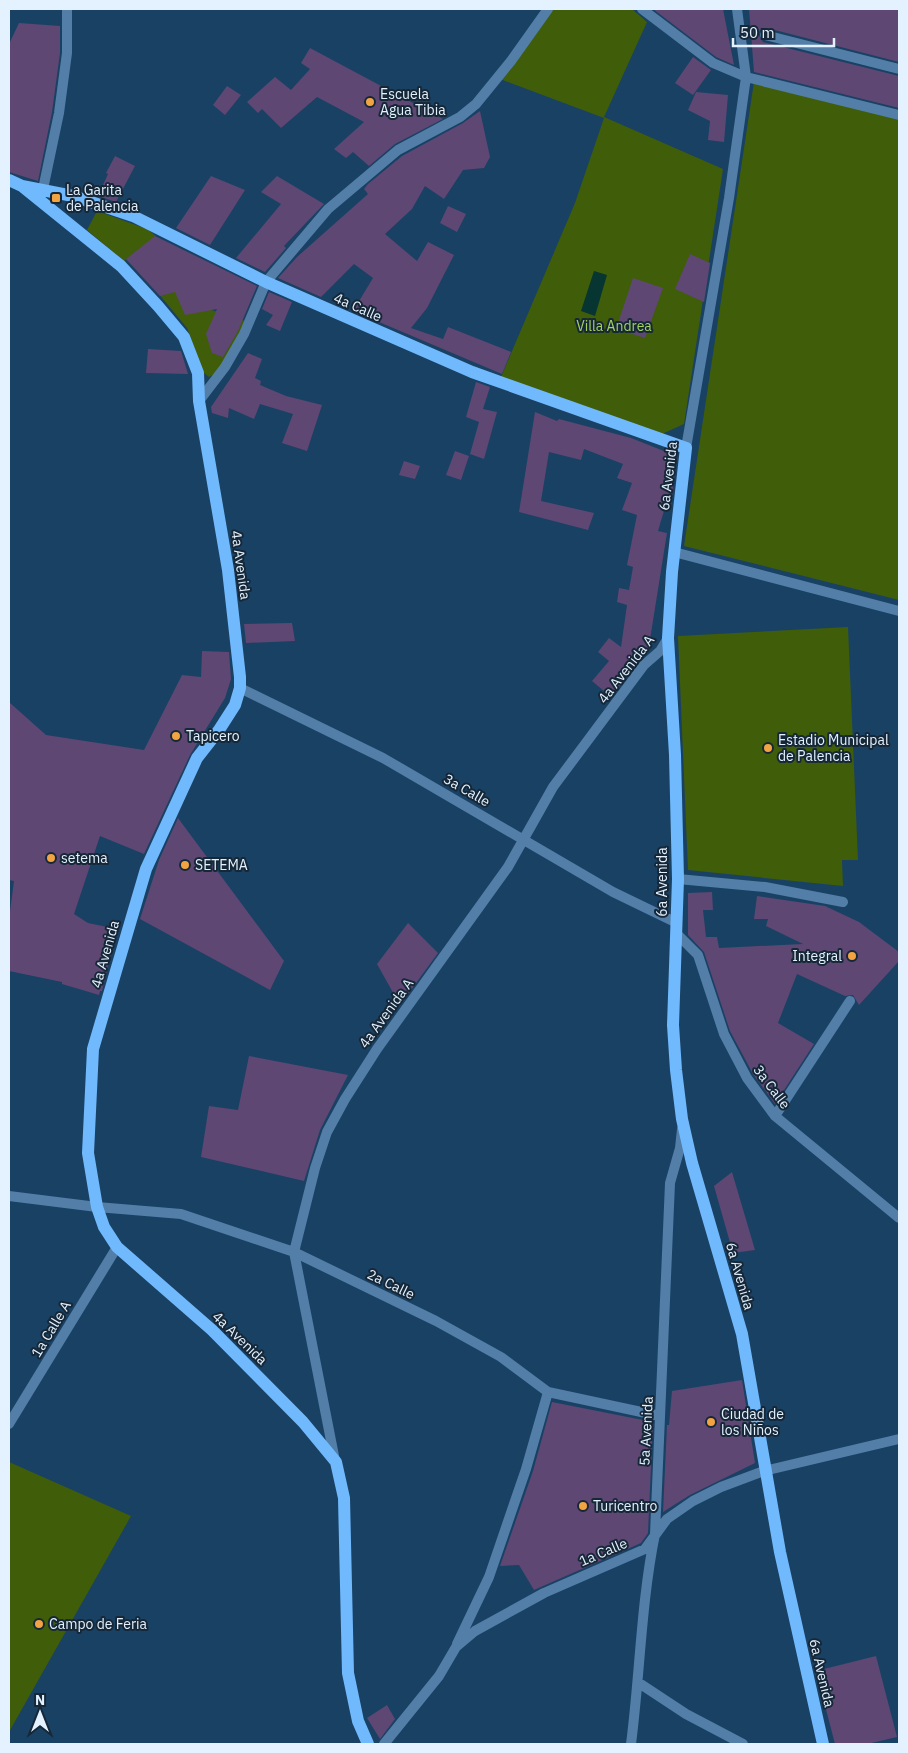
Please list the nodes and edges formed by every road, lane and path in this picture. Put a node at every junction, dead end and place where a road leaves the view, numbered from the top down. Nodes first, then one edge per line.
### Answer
1 (67, 9) edge
2 (548, 9) edge
3 (642, 9) edge
4 (737, 9) edge
5 (765, 35) dead end
6 (899, 69) edge
7 (746, 77) junction
8 (899, 115) edge
9 (9, 180) edge
10 (22, 186) junction
11 (43, 189) junction
12 (266, 282) junction
13 (199, 401) junction
14 (686, 448) junction
15 (674, 552) junction
16 (899, 611) edge
17 (668, 638) junction
18 (240, 688) junction
19 (525, 838) junction
20 (678, 879) junction
21 (843, 902) dead end
22 (677, 928) junction
23 (850, 1001) dead end
24 (774, 1116) junction
25 (682, 1119) junction
26 (9, 1196) edge
27 (96, 1207) junction
28 (899, 1218) edge
29 (117, 1247) junction
30 (294, 1252) junction
31 (548, 1392) junction
32 (9, 1403) edge
33 (18, 1410) junction
34 (660, 1416) junction
35 (9, 1424) edge
36 (899, 1439) edge
37 (336, 1462) junction
38 (768, 1470) junction
39 (654, 1534) junction
40 (456, 1648) junction
41 (639, 1683) junction
42 (368, 1744) edge
43 (384, 1744) edge
44 (631, 1744) edge
45 (743, 1744) edge
46 (823, 1744) edge

1 - 11 street
2 - 12 street
3 - 7 street
4 - 7 street, 6a Avenida
5 - 6 street
7 - 8 street
7 - 14 street, 6a Avenida
9 - 10 main road, 4a Avenida
10 - 11 main road, 4a Calle
10 - 13 main road, 4a Avenida
11 - 12 main road, 4a Calle
12 - 13 street
12 - 14 main road, 4a Calle
13 - 18 main road, 4a Avenida
14 - 15 main road, 6a Avenida
15 - 16 street
15 - 17 main road, 6a Avenida
17 - 19 street, 4a Avenida A
17 - 20 main road, 6a Avenida
18 - 19 street, 3a Calle
18 - 27 main road, 4a Avenida
19 - 22 street, 3a Calle
19 - 30 street, 4a Avenida A
20 - 21 street
20 - 22 main road, 6a Avenida
22 - 24 street, 3a Calle
22 - 25 main road, 6a Avenida
23 - 24 street
24 - 28 street, 3a Calle
25 - 34 street, 5a Avenida
25 - 38 main road, 6a Avenida
26 - 27 street, 2a Calle
27 - 29 main road, 4a Avenida
27 - 30 street, 2a Calle
29 - 33 street, 1a Calle A
29 - 37 main road, 4a Avenida
30 - 31 street, 2a Calle
30 - 37 street, 4a Avenida A
31 - 34 street, 2a Calle
31 - 40 street
32 - 33 street
33 - 35 street, 1a Calle A
34 - 39 street, 5a Avenida
36 - 38 street, 1a Calle
37 - 42 main road, 4a Avenida
38 - 39 street, 1a Calle
38 - 46 main road, 6a Avenida
39 - 40 street, 1a Calle
39 - 41 street, 5a Avenida
40 - 43 street, 1a Calle
41 - 44 street, 5a Avenida
41 - 45 street

